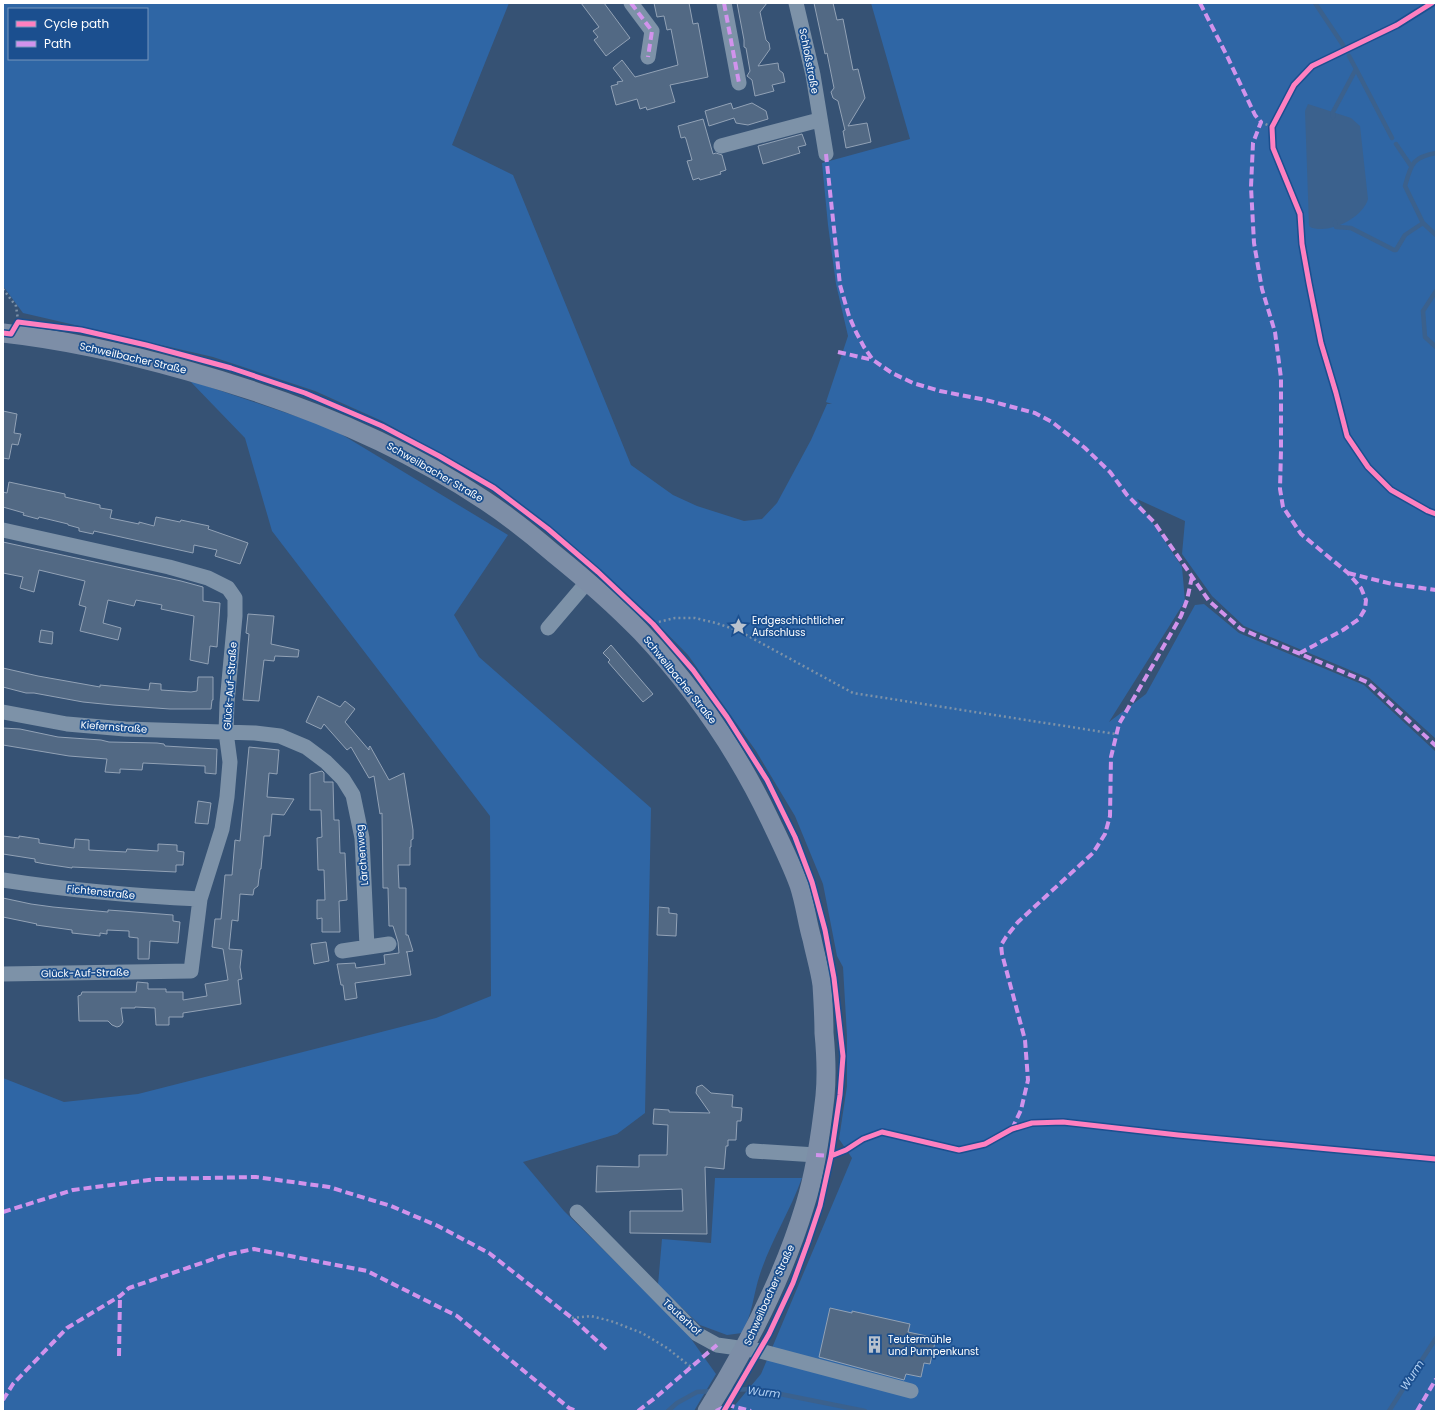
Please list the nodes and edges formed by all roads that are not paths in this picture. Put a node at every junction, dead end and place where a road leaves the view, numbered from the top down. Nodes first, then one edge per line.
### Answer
1 (631, 3) edge
2 (724, 3) edge
3 (796, 3) edge
4 (648, 57) dead end
5 (739, 83) dead end
6 (819, 120) junction
7 (721, 146) dead end
8 (826, 154) dead end
9 (10, 328) edge
10 (3, 530) edge
11 (588, 581) junction
12 (548, 628) dead end
13 (3, 712) edge
14 (226, 732) junction
15 (3, 880) edge
16 (200, 899) junction
17 (389, 944) dead end
18 (367, 947) junction
19 (342, 951) dead end
20 (3, 974) edge
21 (753, 1151) dead end
22 (816, 1155) junction
23 (577, 1212) dead end
24 (742, 1353) junction
25 (911, 1391) dead end
26 (710, 1407) edge

1 - 4 street
2 - 5 street
3 - 6 street, Schloßstraße
6 - 7 street
6 - 8 street, Schloßstraße
9 - 11 main road, Schweilbacher Straße
10 - 14 street, Glück-Auf-Straße
11 - 12 street
11 - 22 main road, Schweilbacher Straße
13 - 14 street, Kiefernstraße
14 - 16 street, Glück-Auf-Straße
14 - 18 street, Lärchenweg
15 - 16 street, Fichtenstraße
16 - 20 street, Glück-Auf-Straße
17 - 18 street
18 - 19 street
21 - 22 street
22 - 24 main road, Schweilbacher Straße
23 - 24 street, Teuterhof
24 - 25 street, Teuterhof
24 - 26 main road, Schweilbacher Straße

